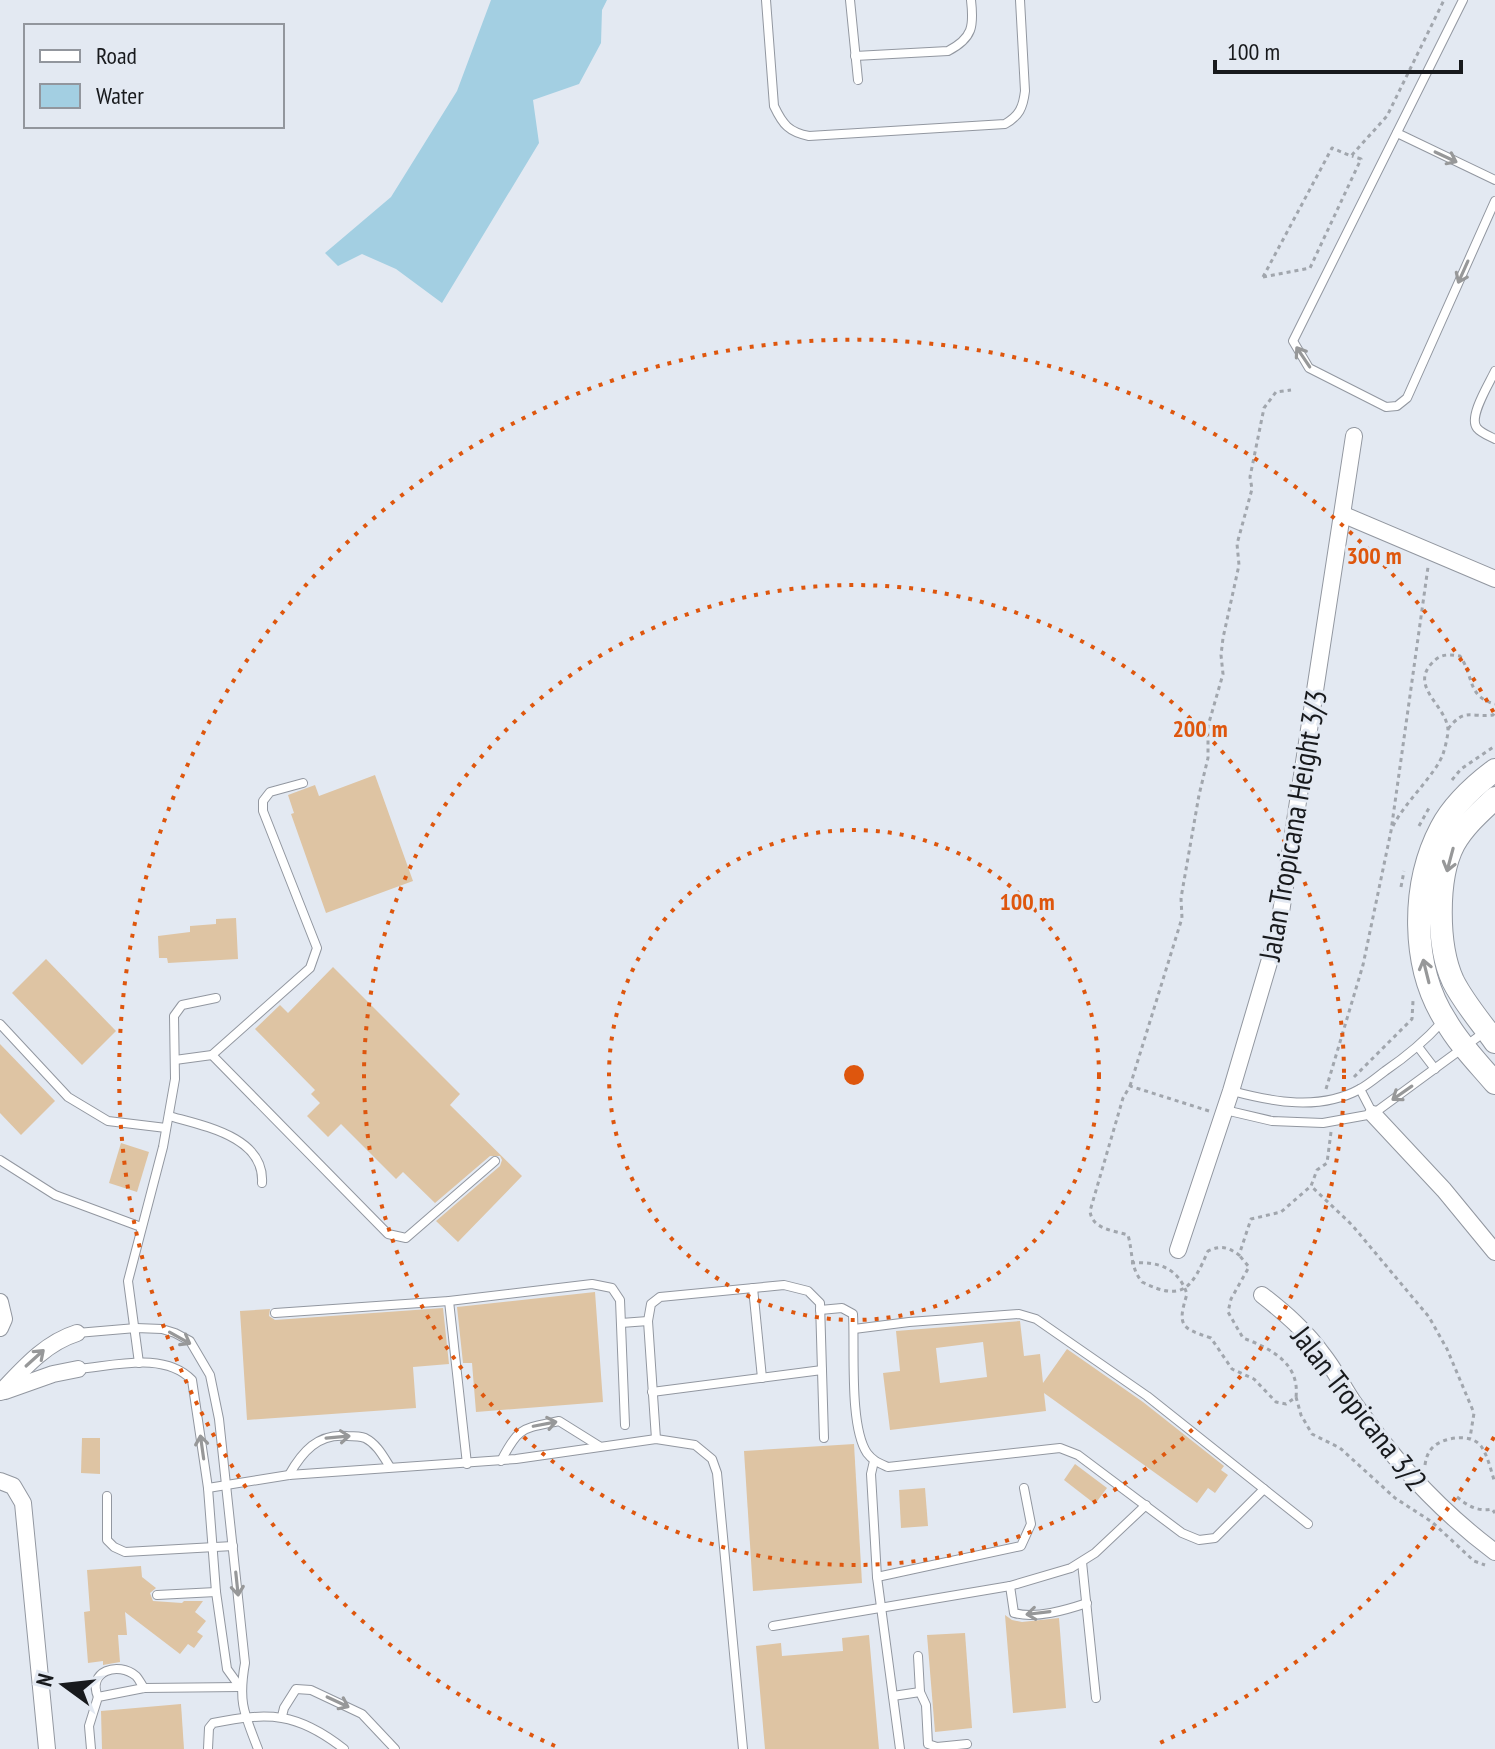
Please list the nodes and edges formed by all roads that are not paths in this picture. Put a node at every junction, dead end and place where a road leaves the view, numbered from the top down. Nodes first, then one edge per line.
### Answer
1 (766, 0) edge
2 (850, 0) edge
3 (971, 0) edge
4 (1020, 0) edge
5 (1463, 0) edge
6 (855, 56) junction
7 (858, 80) dead end
8 (1397, 133) junction
9 (1495, 180) edge
10 (1495, 201) edge
11 (1495, 371) edge
12 (1354, 436) dead end
13 (1495, 439) edge
14 (1344, 515) junction
15 (1495, 579) edge
16 (1495, 770) edge
17 (303, 783) dead end
18 (1495, 798) edge
19 (216, 998) dead end
20 (1444, 1020) junction
21 (0, 1024) edge
22 (1491, 1036) edge
23 (1464, 1046) junction
24 (1419, 1048) junction
25 (212, 1055) junction
26 (175, 1060) junction
27 (1435, 1069) junction
28 (1495, 1083) edge
29 (1360, 1089) junction
30 (1231, 1091) junction
31 (1298, 1102) junction
32 (1223, 1113) junction
33 (1373, 1114) junction
34 (169, 1116) junction
35 (1297, 1122) junction
36 (166, 1128) junction
37 (0, 1160) edge
38 (495, 1161) dead end
39 (262, 1183) dead end
40 (141, 1227) junction
41 (1178, 1250) dead end
42 (1495, 1252) edge
43 (753, 1288) junction
44 (1262, 1295) dead end
45 (449, 1301) junction
46 (0, 1302) edge
47 (820, 1310) junction
48 (275, 1313) dead end
49 (648, 1321) junction
50 (621, 1323) junction
51 (0, 1328) edge
52 (136, 1328) junction
53 (854, 1329) junction
54 (77, 1333) joint
55 (201, 1359) junction
56 (139, 1363) junction
57 (78, 1369) joint
58 (822, 1370) junction
59 (183, 1371) junction
60 (762, 1378) junction
61 (652, 1392) junction
62 (0, 1393) edge
63 (625, 1425) dead end
64 (824, 1438) dead end
65 (656, 1439) junction
66 (600, 1447) junction
67 (501, 1461) junction
68 (874, 1461) junction
69 (467, 1464) junction
70 (390, 1467) junction
71 (289, 1475) junction
72 (0, 1481) edge
73 (227, 1485) junction
74 (208, 1488) junction
75 (1024, 1488) dead end
76 (1264, 1489) junction
77 (107, 1496) dead end
78 (1146, 1505) junction
79 (1308, 1524) dead end
80 (233, 1546) junction
81 (214, 1548) junction
82 (1494, 1551) edge
83 (1082, 1562) junction
84 (877, 1577) junction
85 (1010, 1586) junction
86 (216, 1592) junction
87 (157, 1595) dead end
88 (1087, 1603) junction
89 (881, 1608) junction
90 (773, 1626) dead end
91 (918, 1656) dead end
92 (240, 1687) junction
93 (144, 1688) junction
94 (920, 1692) junction
95 (893, 1696) junction
96 (98, 1697) junction
97 (1096, 1698) dead end
98 (245, 1716) junction
99 (282, 1716) junction
100 (967, 1744) dead end
101 (47, 1749) edge
102 (91, 1749) edge
103 (208, 1749) edge
104 (258, 1749) edge
105 (344, 1749) edge
106 (395, 1749) edge
107 (743, 1749) edge
108 (900, 1749) edge

1 - 4 lane
2 - 6 lane
3 - 6 lane
5 - 8 lane
6 - 7 lane
8 -> 9 lane
10 -> 8 lane
11 - 13 lane
12 - 14 street, Jalan Tropicana Height 3/3
14 - 15 street
14 - 30 street, Jalan Tropicana Height 3/3
20 -> 16 street
17 - 25 lane
18 -> 22 street
19 - 26 lane
20 - 23 street
20 - 24 lane
21 - 36 lane
22 - 23 lane
23 - 27 lane
23 - 28 street
24 - 27 lane
24 - 29 lane
25 - 26 lane
25 - 38 lane
26 - 34 lane
27 -> 33 lane
29 - 31 lane
29 - 33 lane
30 - 31 lane
30 - 32 street, Jalan Tropicana Height 3/3
31 - 35 lane
32 - 35 lane
32 - 41 street, Jalan Tropicana Height 3/3
33 - 35 lane
33 - 42 street
34 - 36 lane
34 - 39 lane
36 - 40 lane
37 - 40 lane
40 - 52 lane
43 - 47 lane
43 - 49 lane
43 - 60 lane
44 - 82 street, Jalan Tropicana 3/2
45 - 48 lane
45 - 50 lane
45 - 69 lane
46 - 51 street
47 - 53 lane
47 - 58 lane
49 - 50 lane
49 - 61 lane
50 - 63 lane
52 - 54 lane
52 -> 55 lane
52 - 56 lane
53 - 68 lane
53 - 76 lane
62 -> 54 street
55 - 59 lane
55 - 73 lane
56 - 57 lane
56 - 59 lane
57 - 62 street
58 - 60 lane
58 - 64 lane
74 -> 59 lane
60 - 61 lane
61 - 65 lane
65 - 66 lane
65 - 107 lane
66 - 67 lane
67 -> 66 lane
67 - 69 lane
68 - 78 lane
68 - 84 lane
69 - 70 lane
70 - 71 lane
71 -> 70 lane
71 - 73 lane
72 - 101 street
73 - 74 lane
73 - 80 lane
74 - 81 lane
75 - 84 lane
76 - 78 lane
76 - 79 lane
77 - 81 lane
78 - 83 lane
80 - 81 lane
80 -> 92 lane
81 - 86 lane
83 - 85 lane
83 - 88 lane
84 - 89 lane
88 -> 85 lane
85 - 89 lane
86 - 87 lane
86 - 92 lane
88 - 97 lane
89 - 90 lane
89 - 95 lane
91 - 94 lane
92 - 93 lane
92 - 98 lane
93 - 96 lane
93 - 96 lane
94 - 95 lane
94 - 100 lane
95 - 108 lane
96 - 102 lane
98 - 99 lane
98 - 103 lane
98 - 104 lane
99 - 105 lane
99 -> 106 lane

